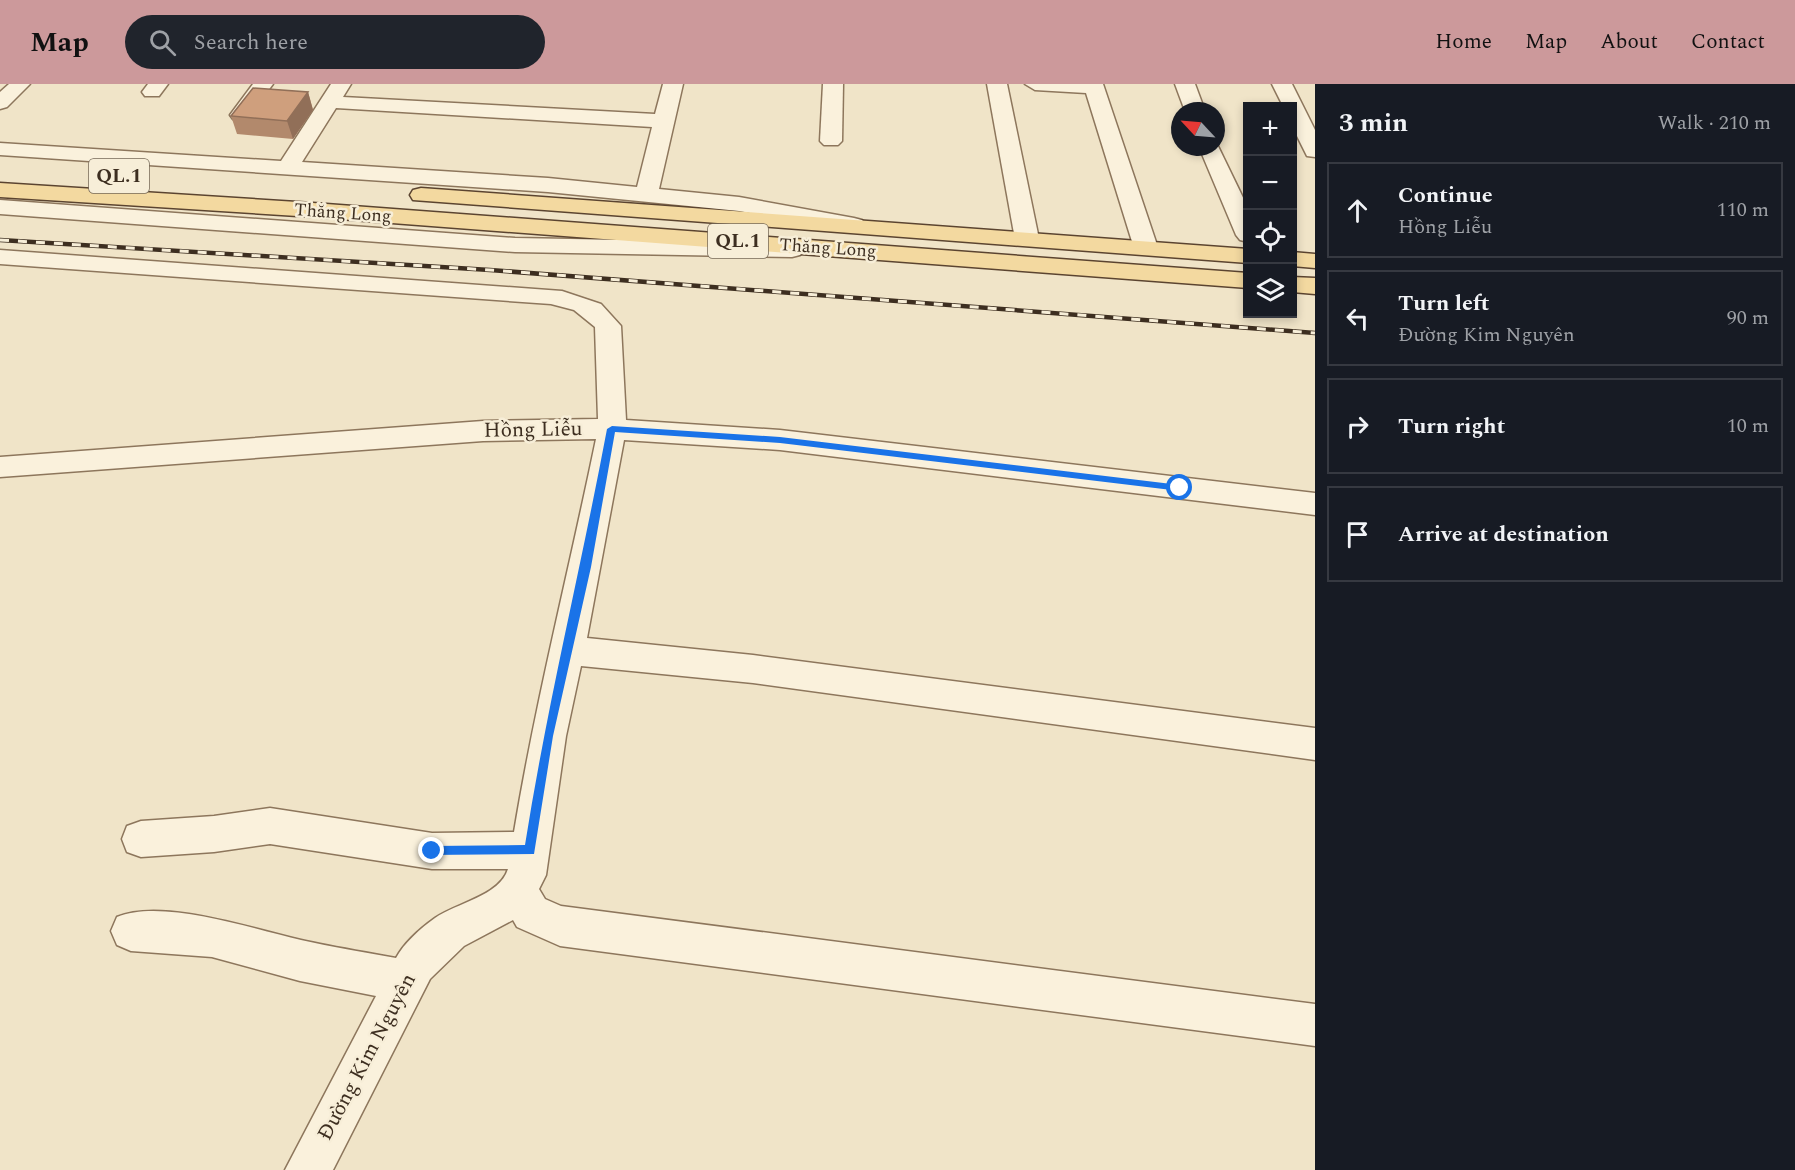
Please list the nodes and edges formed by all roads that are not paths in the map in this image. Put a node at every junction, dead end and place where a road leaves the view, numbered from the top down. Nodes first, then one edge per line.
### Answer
1 (20, 84) edge
2 (263, 84) edge
3 (341, 84) edge
4 (673, 84) edge
5 (833, 84) edge
6 (997, 84) edge
7 (1035, 84) edge
8 (1185, 84) edge
9 (1282, 84) edge
10 (1094, 85) edge
11 (329, 102) junction
12 (1192, 102) edge
13 (0, 104) edge
14 (240, 115) edge
15 (664, 121) junction
16 (831, 141) dead end
17 (0, 149) edge
18 (1315, 151) edge
19 (1214, 156) edge
20 (288, 167) junction
21 (0, 169) edge
22 (0, 190) edge
23 (234, 194) junction
24 (646, 195) junction
25 (3, 217) edge
26 (1243, 223) edge
27 (854, 225) junction
28 (1027, 239) junction
29 (1146, 248) junction
30 (854, 249) junction
31 (1243, 256) edge
32 (0, 257) edge
33 (1297, 259) edge
34 (1315, 261) edge
35 (1243, 280) edge
36 (1297, 284) edge
37 (1315, 286) edge
38 (612, 429) junction
39 (0, 467) edge
40 (1315, 504) edge
41 (567, 650) junction
42 (1315, 744) edge
43 (141, 839) dead end
44 (530, 850) junction
45 (518, 891) junction
46 (131, 931) dead end
47 (405, 981) junction
48 (1315, 1025) edge
49 (308, 1170) edge

1 - 13 street
2 - 14 street
3 - 11 street
4 - 15 street
5 - 16 street
6 - 28 street
7 - 10 street
8 - 12 street
9 - 18 street
10 - 29 street
11 - 15 street
11 - 20 street
15 - 24 street
17 - 20 street
19 - 26 street
20 - 24 street
21 - 23 main road, QL.1
22 - 23 main road
23 - 27 main road, Thăng Long / QL.1
23 - 30 main road, Thăng Long / QL.1
24 - 27 street
25 - 30 street
27 - 28 main road, Thăng Long / QL.1
28 - 29 main road, Thăng Long / QL.1
29 - 31 main road, Thăng Long / QL.1
30 - 35 main road, Thăng Long / QL.1
32 - 38 street
33 - 34 main road
36 - 37 main road
38 - 39 street, Hồng Liễu
38 - 40 street, Hồng Liễu
38 - 41 street
41 - 42 street
41 - 44 street
43 - 44 street
44 - 45 street
45 - 47 street, Đường Kim Nguyên
45 - 48 street
46 - 47 street
47 - 49 street, Đường Kim Nguyên

